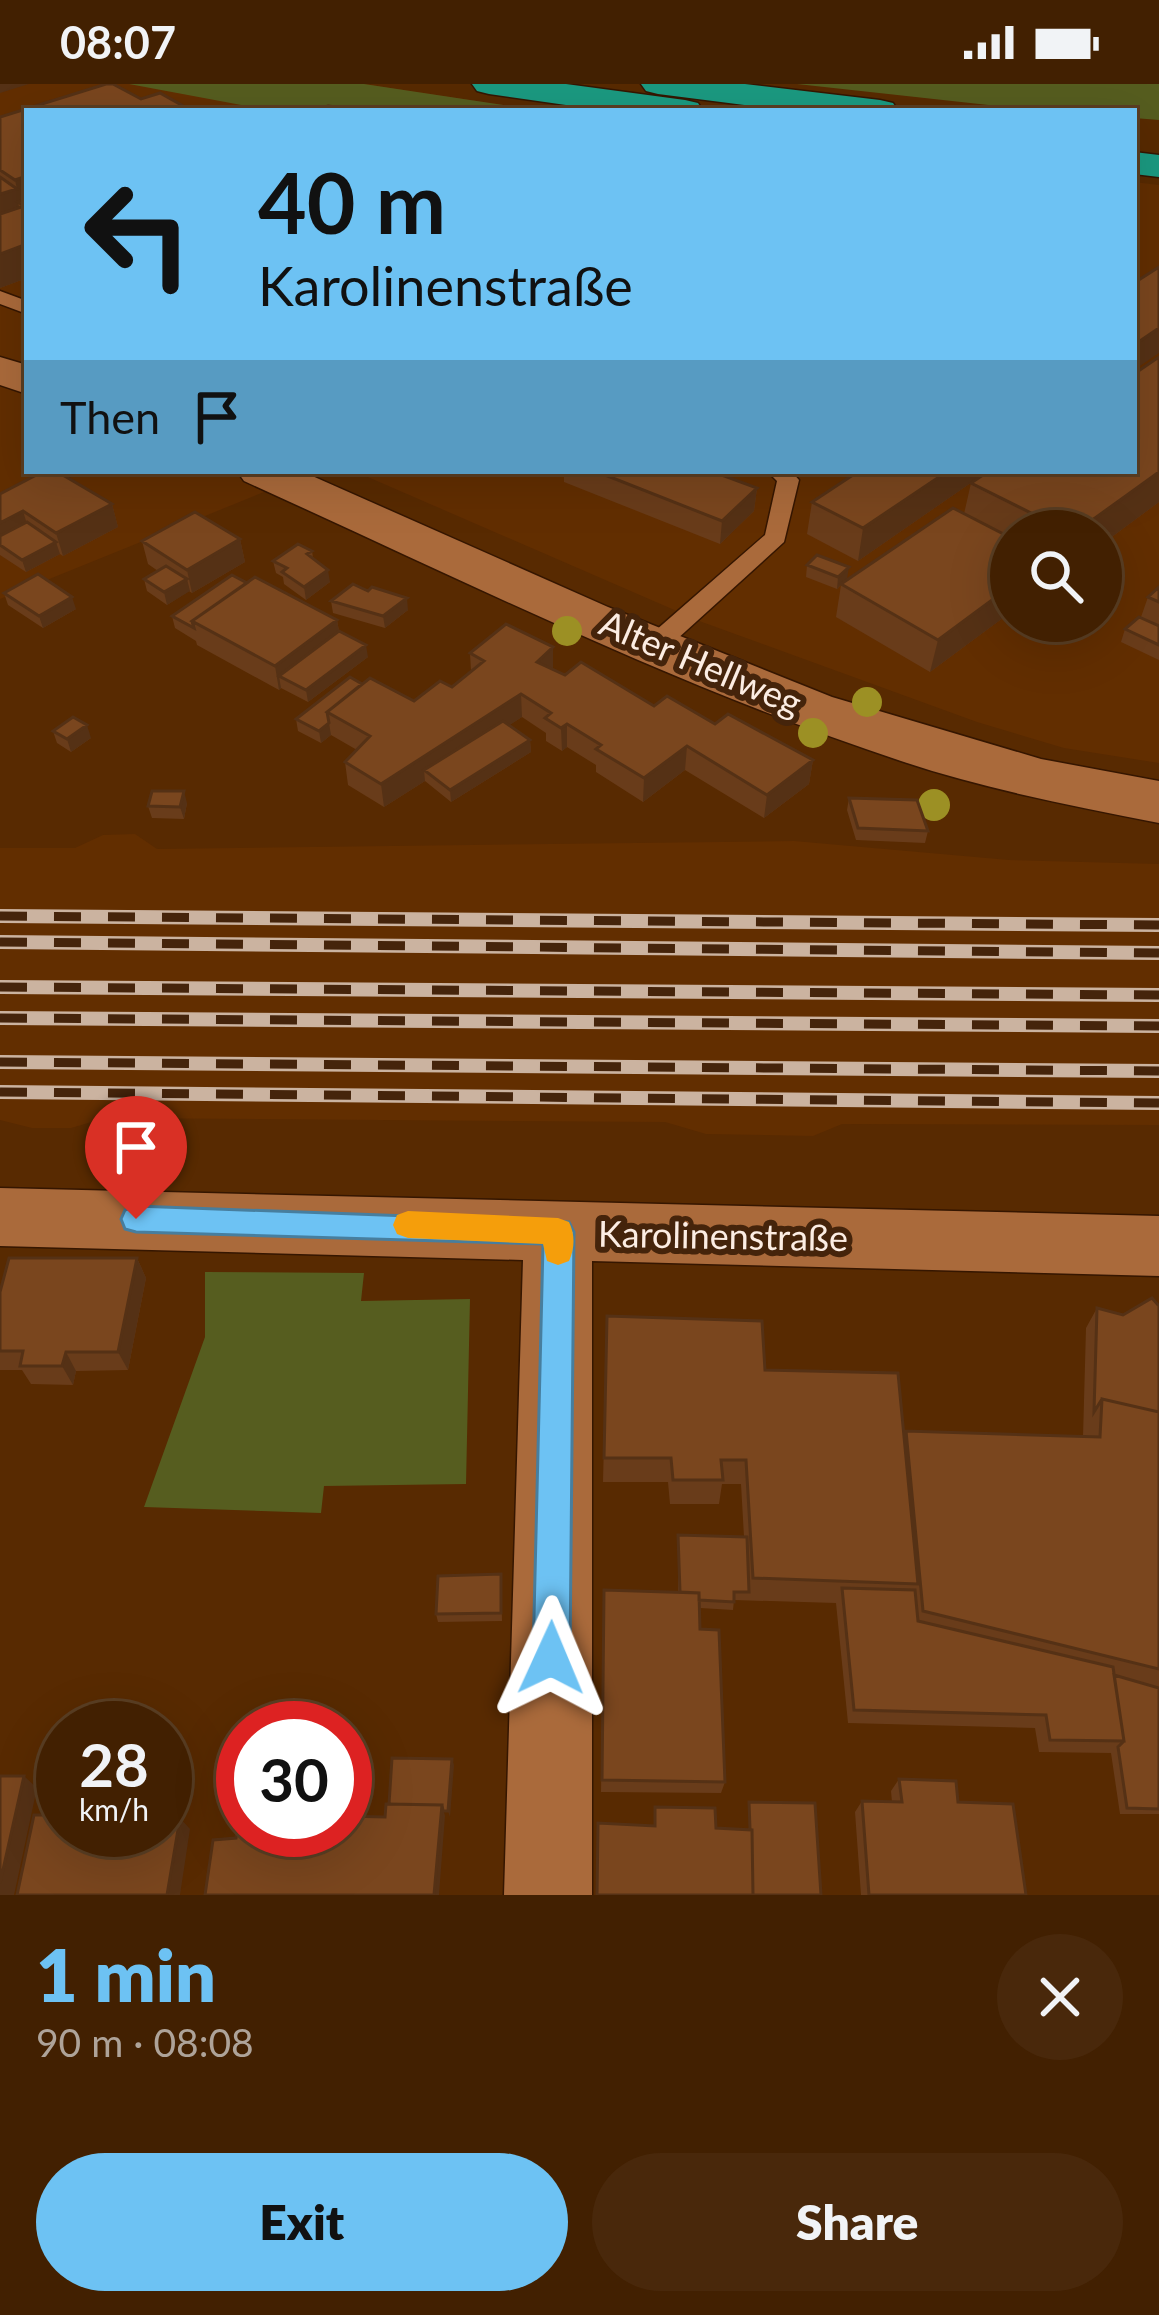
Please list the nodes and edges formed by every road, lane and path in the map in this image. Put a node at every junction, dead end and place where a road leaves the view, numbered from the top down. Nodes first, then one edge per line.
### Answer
1 (489, 84) edge
2 (658, 84) edge
3 (663, 108) edge
4 (855, 108) edge
5 (62, 474) edge
6 (268, 474) edge
7 (781, 474) edge
8 (0, 504) edge
9 (656, 644) junction
10 (1159, 802) edge
11 (0, 1217) edge
12 (558, 1232) junction
13 (1159, 1246) edge
14 (548, 1895) edge

1 - 3 highway
2 - 4 highway
5 - 8 lane
6 - 9 street, Alter Hellweg
7 - 9 lane
9 - 10 street, Alter Hellweg
11 - 12 street, Karolinenstraße
12 - 13 street, Karolinenstraße
12 - 14 street

